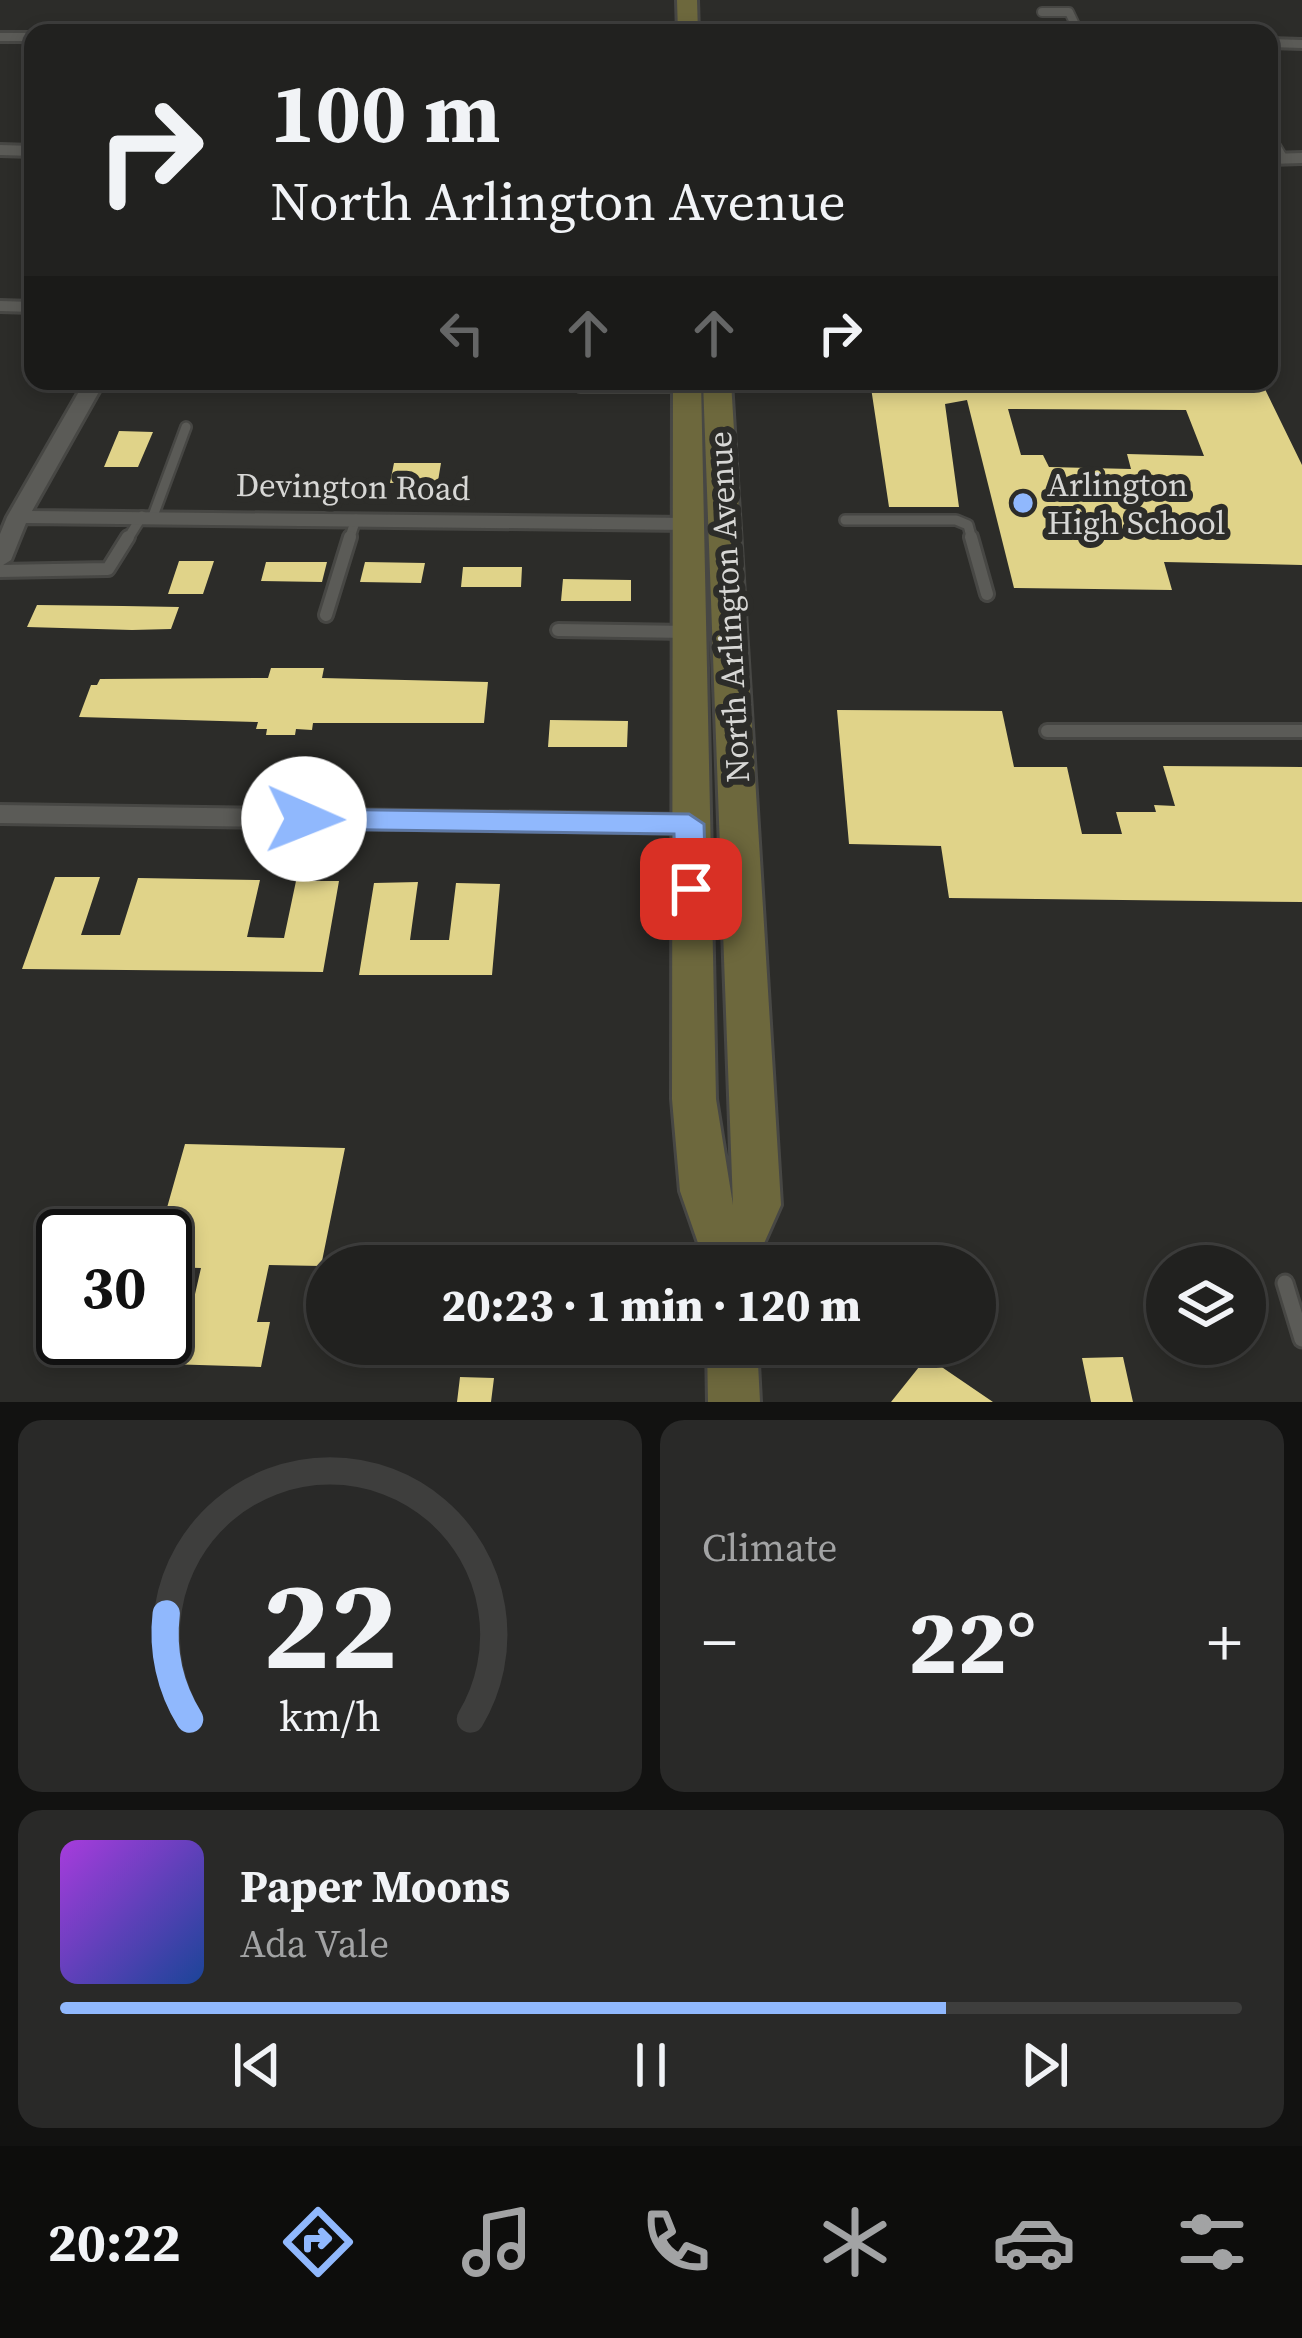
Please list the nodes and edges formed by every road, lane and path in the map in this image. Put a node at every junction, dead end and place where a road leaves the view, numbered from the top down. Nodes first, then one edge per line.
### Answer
1 (1042, 12) dead end
2 (1075, 24) edge
3 (90, 390) edge
4 (697, 390) edge
5 (698, 390) edge
6 (186, 427) dead end
7 (147, 516) junction
8 (18, 517) junction
9 (356, 519) junction
10 (845, 520) dead end
11 (687, 524) junction
12 (0, 560) edge
13 (0, 571) edge
14 (988, 594) dead end
15 (326, 615) dead end
16 (558, 630) dead end
17 (688, 632) junction
18 (1302, 730) edge
19 (1047, 731) dead end
20 (0, 814) edge
21 (689, 824) junction
22 (724, 1245) edge
23 (738, 1245) edge
24 (1285, 1283) dead end
25 (1302, 1339) edge
26 (733, 1365) edge
27 (734, 1402) edge

1 - 2 lane
3 - 8 street
4 - 11 main road, North Arlington Avenue
5 - 23 main road, North Arlington Avenue
6 - 7 lane
7 - 8 street, Devington Road
7 - 9 street, Devington Road
7 - 13 lane
8 - 12 street
9 - 11 street, Devington Road
9 - 15 lane
10 - 14 lane
11 - 17 main road, North Arlington Avenue
16 - 17 lane
17 - 21 main road, North Arlington Avenue
18 - 19 lane
20 - 21 street
21 - 22 main road, North Arlington Avenue
24 - 25 lane
26 - 27 main road

